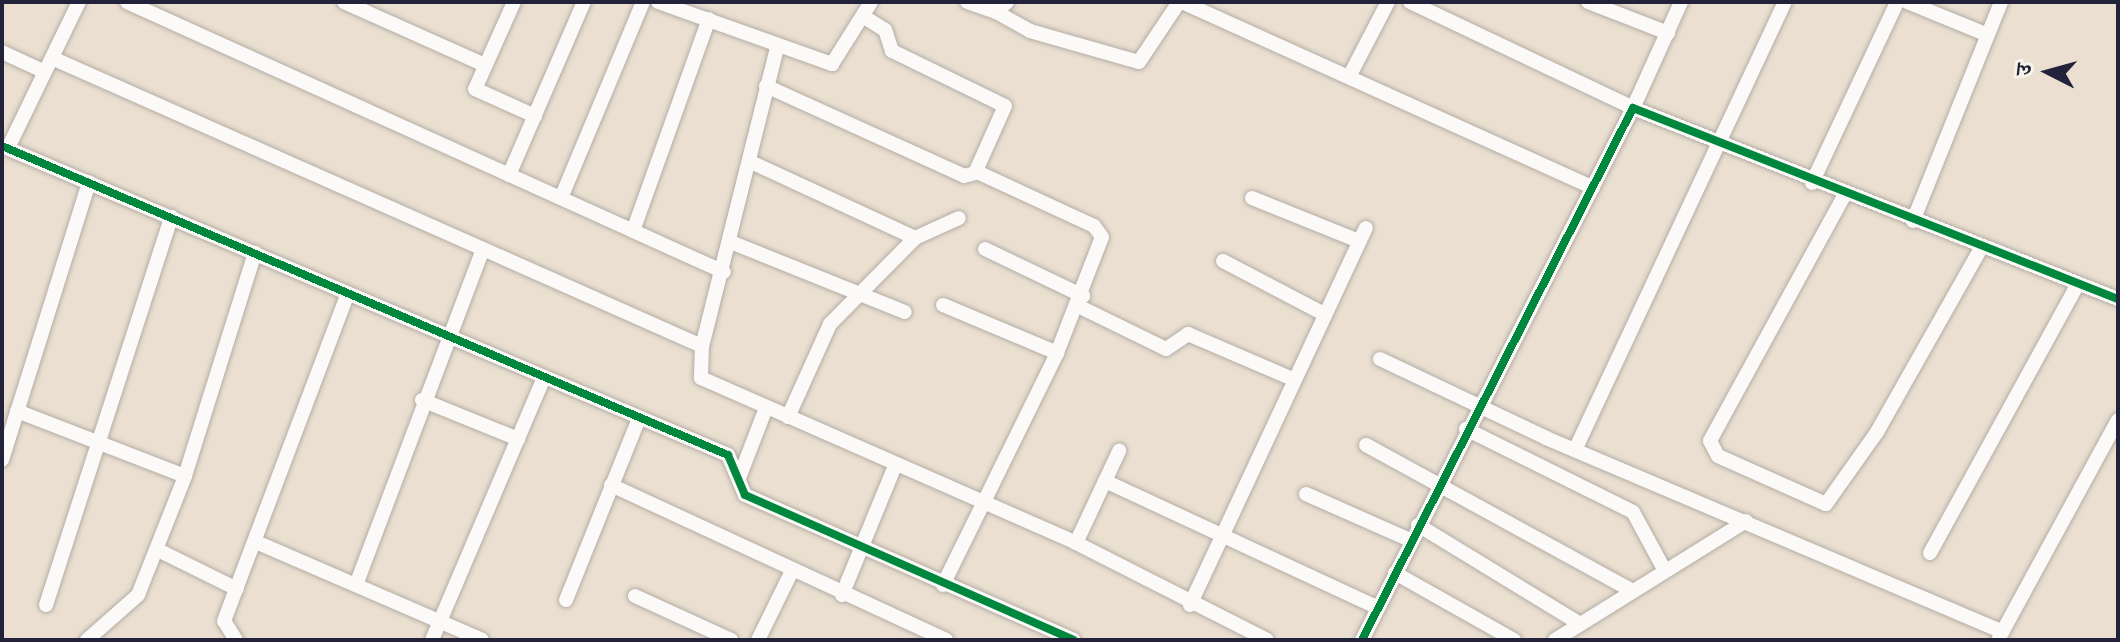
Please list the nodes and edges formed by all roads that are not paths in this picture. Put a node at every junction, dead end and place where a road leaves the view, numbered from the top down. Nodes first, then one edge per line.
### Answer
1 (79, 2) edge
2 (127, 2) edge
3 (344, 2) edge
4 (514, 2) edge
5 (584, 2) edge
6 (643, 2) edge
7 (658, 2) edge
8 (871, 2) edge
9 (967, 2) edge
10 (1180, 2) edge
11 (1388, 2) edge
12 (1410, 2) edge
13 (1588, 2) edge
14 (1681, 2) edge
15 (1785, 2) edge
16 (1897, 2) edge
17 (1907, 2) edge
18 (2001, 2) edge
19 (1002, 7) edge
20 (703, 12) edge
21 (863, 16) junction
22 (1668, 33) junction
23 (1988, 35) junction
24 (777, 48) junction
25 (2, 52) edge
26 (52, 58) junction
27 (485, 65) junction
28 (45, 72) junction
29 (1350, 75) junction
30 (766, 86) junction
31 (1633, 108) junction
32 (535, 116) junction
33 (1720, 143) junction
34 (5, 147) edge
35 (753, 163) junction
36 (977, 172) junction
37 (509, 175) junction
38 (89, 182) junction
39 (1812, 183) junction
40 (1593, 188) junction
41 (1844, 196) junction
42 (561, 198) junction
43 (1252, 198) dead end
44 (171, 217) junction
45 (959, 218) dead end
46 (1913, 221) junction
47 (633, 231) junction
48 (915, 238) junction
49 (733, 243) junction
50 (1981, 248) junction
51 (483, 249) junction
52 (985, 249) dead end
53 (255, 253) junction
54 (1223, 261) dead end
55 (724, 272) junction
56 (2078, 284) junction
57 (860, 294) junction
58 (347, 295) junction
59 (2118, 299) edge
60 (1080, 301) junction
61 (943, 305) dead end
62 (905, 312) dead end
63 (1322, 313) junction
64 (448, 336) junction
65 (702, 346) junction
66 (1057, 353) junction
67 (1380, 359) dead end
68 (544, 377) junction
69 (1290, 378) junction
70 (422, 400) junction
71 (1479, 405) junction
72 (766, 408) junction
73 (11, 415) edge
74 (788, 417) junction
75 (639, 418) junction
76 (2118, 420) edge
77 (1466, 429) junction
78 (518, 439) junction
79 (103, 444) junction
80 (1366, 445) dead end
81 (1575, 450) junction
82 (1119, 451) dead end
83 (2, 460) edge
84 (894, 468) junction
85 (185, 476) junction
86 (1105, 481) junction
87 (1438, 481) junction
88 (738, 482) junction
89 (611, 485) junction
90 (1306, 494) dead end
91 (984, 501) junction
92 (1746, 521) junction
93 (1418, 525) junction
94 (1222, 537) junction
95 (1410, 540) junction
96 (256, 542) junction
97 (1076, 543) junction
98 (158, 550) junction
99 (863, 551) junction
100 (1930, 553) dead end
101 (792, 571) junction
102 (1665, 571) junction
103 (1395, 573) junction
104 (356, 585) junction
105 (943, 585) junction
106 (237, 589) junction
107 (1633, 591) junction
108 (842, 595) junction
109 (635, 596) dead end
110 (566, 600) dead end
111 (46, 605) dead end
112 (1190, 605) junction
113 (1377, 607) junction
114 (440, 621) junction
115 (1580, 624) junction
116 (2000, 636) edge
117 (87, 640) edge
118 (236, 640) edge
119 (432, 640) edge
120 (482, 640) edge
121 (731, 640) edge
122 (758, 640) edge
123 (946, 640) edge
124 (1073, 640) edge
125 (1267, 640) edge
126 (1362, 640) edge
127 (1514, 640) edge
128 (1555, 640) edge

1 - 26 street
2 - 37 street
3 - 27 street
4 - 27 street
5 - 32 street
6 - 42 street
7 - 20 street
8 - 21 street
9 - 19 street
10 - 19 street
10 - 29 street
11 - 29 street
12 - 31 street
13 - 22 street
14 - 22 street
15 - 33 street
16 - 39 street
17 - 23 street
18 - 23 street
20 - 24 street
20 - 47 street
21 - 24 street
21 - 36 street
22 - 31 street
23 - 46 street
24 - 30 street
25 - 28 street
26 - 28 street
26 - 51 street
27 - 32 street
28 - 34 street
29 - 40 street
30 - 35 street
30 - 36 street
31 - 33 street
31 - 40 street
32 - 37 street
33 - 39 street
33 - 81 street
34 - 38 street
35 - 48 street
35 - 49 street
36 - 60 street
37 - 42 street
38 - 44 street
38 - 73 street
39 - 41 street
40 - 71 street
41 - 46 street
41 - 50 street
42 - 47 street
43 - 63 street
44 - 53 street
44 - 79 street
45 - 48 street
46 - 50 street
47 - 55 street
48 - 57 street
49 - 55 street
49 - 57 street
50 - 56 street
51 - 64 street
51 - 65 street
52 - 60 street
53 - 58 street
53 - 85 street
54 - 63 street
55 - 65 street
56 - 59 street
56 - 100 street
57 - 62 street
57 - 74 street
58 - 64 street
58 - 96 street
60 - 66 street
60 - 69 street
61 - 66 street
63 - 69 street
64 - 68 street
64 - 70 street
65 - 72 street
66 - 91 street
67 - 71 street
68 - 75 street
68 - 78 street
69 - 94 street
70 - 78 street
70 - 104 street
71 - 77 street
71 - 81 street
72 - 74 street
72 - 88 street
73 - 79 street
73 - 83 street
74 - 84 street
75 - 88 street
75 - 89 street
76 - 116 street
77 - 87 street
77 - 102 street
78 - 114 street
79 - 85 street
79 - 111 street
80 - 87 street
81 - 92 street
82 - 86 street
84 - 91 street
84 - 99 street
85 - 98 street
86 - 94 street
86 - 97 street
87 - 93 street
87 - 107 street
88 - 99 street
89 - 101 street
89 - 110 street
90 - 95 street
91 - 97 street
91 - 105 street
92 - 102 street
92 - 116 street
93 - 95 street
93 - 115 street
94 - 112 street
94 - 113 street
95 - 103 street
96 - 104 street
96 - 106 street
97 - 112 street
98 - 106 street
98 - 117 street
99 - 105 street
99 - 108 street
101 - 108 street
101 - 122 street
102 - 107 street
103 - 113 street
103 - 127 street
104 - 114 street
105 - 124 street
106 - 118 street
107 - 115 street
108 - 123 street
109 - 121 street
112 - 125 street
113 - 126 street
114 - 119 street
114 - 120 street
115 - 128 street

